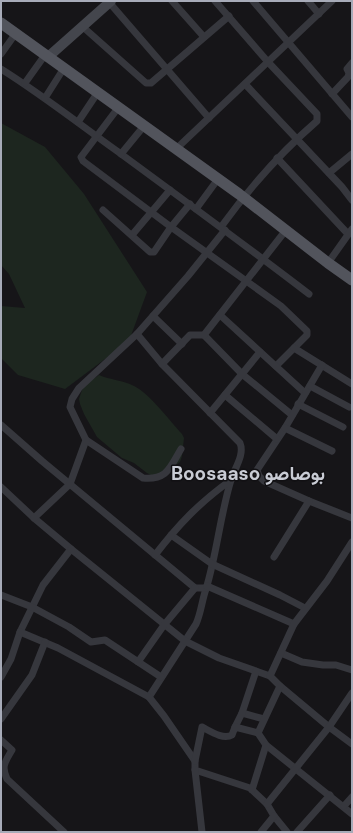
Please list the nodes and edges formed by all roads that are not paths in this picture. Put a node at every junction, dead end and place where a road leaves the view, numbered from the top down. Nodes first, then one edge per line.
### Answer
1 (109, 1) edge
2 (172, 1) edge
3 (215, 1) edge
4 (253, 1) edge
5 (308, 1) edge
6 (332, 1) edge
7 (319, 14) junction
8 (229, 16) junction
9 (1, 23) edge
10 (82, 27) junction
11 (16, 33) junction
12 (204, 37) junction
13 (288, 42) junction
14 (1, 54) edge
15 (47, 56) junction
16 (268, 62) junction
17 (352, 62) edge
18 (64, 68) junction
19 (1, 69) edge
20 (166, 70) junction
21 (25, 83) junction
22 (245, 84) junction
23 (98, 92) junction
24 (332, 94) junction
25 (45, 98) junction
26 (118, 108) junction
27 (352, 117) edge
28 (209, 118) junction
29 (78, 122) junction
30 (144, 126) junction
31 (97, 137) junction
32 (296, 138) junction
33 (176, 149) junction
34 (121, 154) junction
35 (352, 154) edge
36 (277, 158) junction
37 (329, 173) junction
38 (218, 179) junction
39 (170, 190) junction
40 (243, 197) junction
41 (352, 200) edge
42 (190, 204) junction
43 (196, 209) junction
44 (103, 210) dead end
45 (151, 212) junction
46 (171, 227) junction
47 (223, 228) junction
48 (286, 230) junction
49 (350, 232) edge
50 (132, 235) junction
51 (206, 253) junction
52 (264, 259) junction
53 (328, 263) junction
54 (352, 280) edge
55 (246, 282) junction
56 (309, 294) dead end
57 (220, 315) junction
58 (153, 316) junction
59 (137, 334) junction
60 (204, 335) junction
61 (182, 344) junction
62 (294, 348) junction
63 (260, 352) junction
64 (162, 364) junction
65 (322, 365) junction
66 (276, 366) junction
67 (242, 374) junction
68 (352, 384) edge
69 (310, 386) junction
70 (305, 393) junction
71 (225, 395) junction
72 (298, 404) junction
73 (349, 407) dead end
74 (210, 413) junction
75 (292, 415) junction
76 (1, 425) edge
77 (343, 427) dead end
78 (285, 428) junction
79 (277, 438) junction
80 (86, 440) junction
81 (182, 449) dead end
82 (332, 451) dead end
83 (231, 480) junction
84 (70, 484) junction
85 (1, 487) edge
86 (309, 501) junction
87 (34, 518) junction
88 (352, 518) edge
89 (171, 535) junction
90 (352, 542) edge
91 (71, 549) junction
92 (155, 555) junction
93 (274, 557) dead end
94 (212, 564) junction
95 (206, 587) junction
96 (195, 588) junction
97 (1, 596) edge
98 (32, 607) junction
99 (305, 608) junction
100 (294, 624) junction
101 (164, 625) junction
102 (20, 632) junction
103 (184, 641) junction
104 (45, 642) junction
105 (281, 654) junction
106 (138, 662) junction
107 (352, 670) edge
108 (256, 671) junction
109 (270, 676) junction
110 (1, 677) edge
111 (161, 677) junction
112 (280, 686) junction
113 (352, 693) edge
114 (149, 697) junction
115 (242, 713) junction
116 (1, 719) edge
117 (264, 719) junction
118 (235, 727) junction
119 (329, 727) junction
120 (258, 733) junction
121 (1, 740) edge
122 (266, 744) junction
123 (352, 744) edge
124 (195, 761) junction
125 (296, 768) junction
126 (195, 770) junction
127 (252, 790) junction
128 (330, 795) junction
129 (352, 797) edge
130 (267, 804) junction
131 (344, 806) junction
132 (352, 814) edge
133 (274, 816) junction
134 (64, 832) edge
135 (202, 832) edge
136 (261, 832) edge
137 (287, 832) edge
138 (298, 832) edge

1 - 10 street
1 - 20 street
2 - 12 street
3 - 8 street
4 - 13 street
5 - 7 street
6 - 7 street
7 - 13 street
8 - 12 street
8 - 16 street
9 - 11 main road
10 - 15 street
10 - 20 street
11 - 14 street
11 - 15 main road
12 - 20 street
13 - 16 street
13 - 24 street
15 - 18 main road
15 - 21 street
16 - 22 street
16 - 32 street
17 - 24 street
18 - 23 main road
18 - 25 street
19 - 21 street
20 - 28 street
21 - 25 street
22 - 28 street
22 - 32 street
23 - 26 main road
23 - 29 street
24 - 27 street
25 - 29 street
26 - 30 main road
26 - 31 street
28 - 33 street
29 - 31 street
30 - 33 main road
30 - 34 street
31 - 34 street
31 - 45 street
32 - 36 street
32 - 37 street
33 - 38 main road
34 - 39 street
35 - 37 street
36 - 40 street
36 - 49 street
37 - 41 street
38 - 40 main road
38 - 43 street
39 - 42 street
39 - 45 street
40 - 47 street
40 - 48 main road
42 - 43 street
42 - 46 street
43 - 47 street
44 - 50 street
45 - 46 street
45 - 50 street
46 - 50 street
46 - 51 street
47 - 51 street
47 - 52 street
48 - 52 street
48 - 53 main road
49 - 53 street
51 - 55 street
51 - 58 street
52 - 55 street
52 - 56 street
53 - 54 main road
55 - 57 street
55 - 62 street
57 - 60 street
57 - 63 street
58 - 59 street
58 - 61 street
59 - 64 street
59 - 80 street
60 - 61 street
60 - 67 street
61 - 64 street
62 - 65 street
62 - 66 street
63 - 66 street
63 - 67 street
64 - 74 street
65 - 68 street
65 - 69 street
66 - 70 street
67 - 71 street
67 - 75 street
69 - 70 street
69 - 73 street
70 - 72 street
71 - 74 street
71 - 79 street
72 - 75 street
72 - 77 street
74 - 83 street
75 - 78 street
76 - 84 street
78 - 79 street
78 - 82 street
79 - 86 street
80 - 81 street
80 - 84 street
83 - 89 street
83 - 94 street
84 - 87 street
84 - 92 street
85 - 87 street
86 - 88 street
86 - 93 street
87 - 91 street
89 - 92 street
89 - 94 street
90 - 99 street
91 - 98 street
91 - 101 street
92 - 96 street
94 - 95 street
94 - 99 street
95 - 96 street
95 - 100 street
95 - 103 street
96 - 101 street
97 - 98 street
98 - 102 street
98 - 106 street
99 - 100 street
100 - 105 street
101 - 103 street
101 - 106 street
102 - 104 street
102 - 110 street
103 - 108 street
103 - 111 street
104 - 114 street
104 - 116 street
105 - 107 street
105 - 109 street
106 - 111 street
108 - 109 street
108 - 115 street
109 - 112 street
111 - 114 street
112 - 117 street
112 - 119 street
113 - 119 street
114 - 124 street
115 - 117 street
115 - 118 street
117 - 120 street
118 - 120 street
118 - 124 street
119 - 123 street
119 - 125 street
120 - 122 street
121 - 134 street
122 - 125 street
122 - 127 street
124 - 126 street
125 - 128 street
125 - 130 street
126 - 127 street
126 - 135 street
127 - 130 street
128 - 131 street
128 - 138 street
129 - 131 street
130 - 133 street
131 - 132 street
133 - 136 street
133 - 137 street

